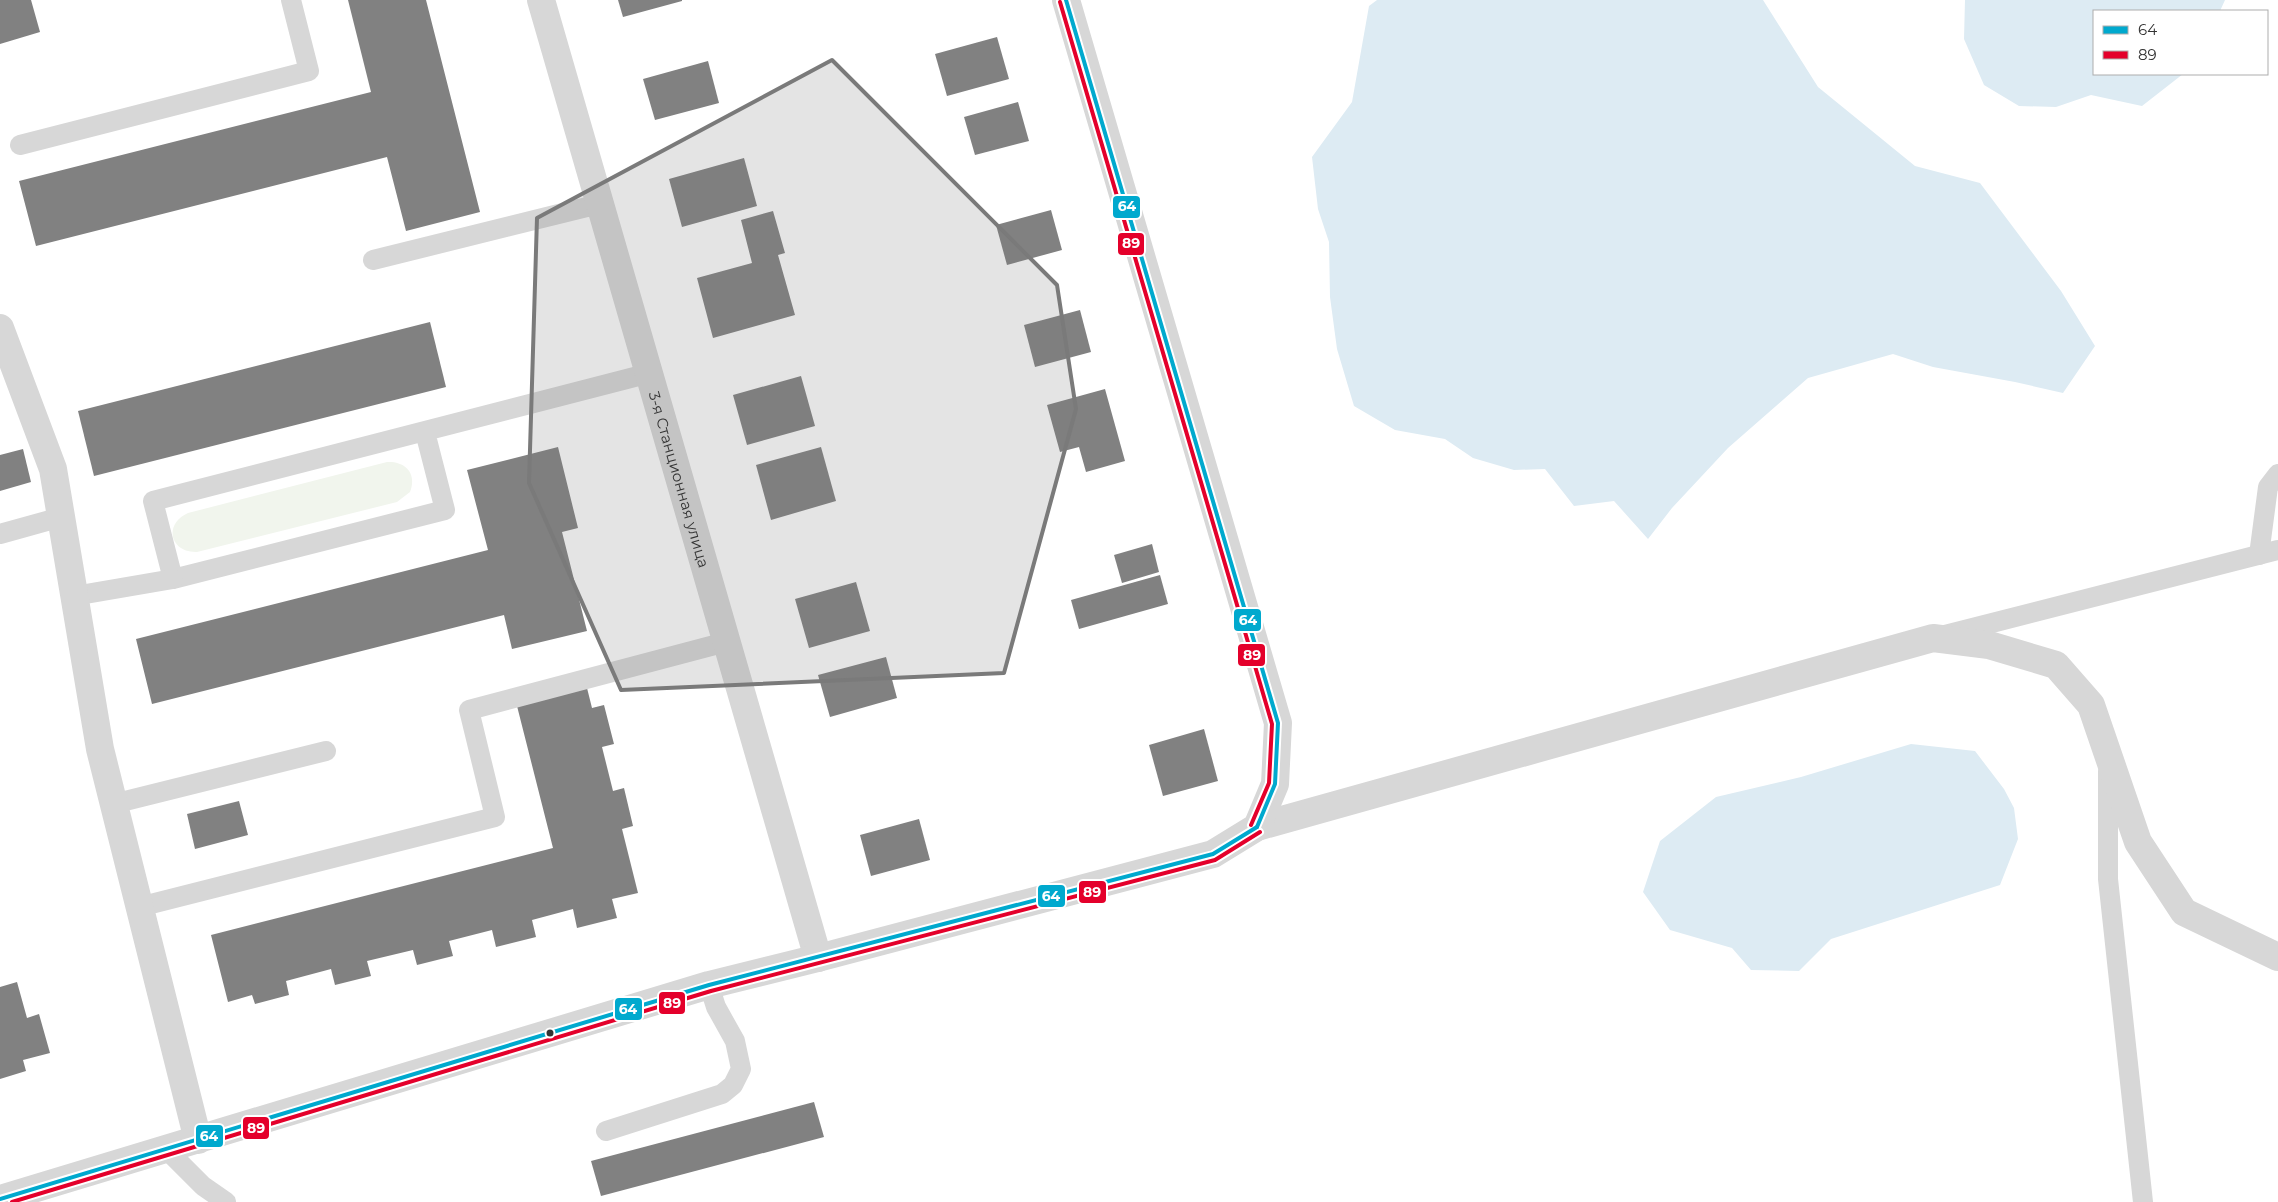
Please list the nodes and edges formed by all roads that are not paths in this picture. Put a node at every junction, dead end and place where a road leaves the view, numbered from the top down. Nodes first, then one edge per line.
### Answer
1 (291, 0) edge
2 (541, 0) edge
3 (1066, 0) edge
4 (20, 145) dead end
5 (599, 204) junction
6 (373, 260) dead end
7 (0, 328) edge
8 (650, 374) junction
9 (425, 432) junction
10 (2278, 474) edge
11 (61, 517) junction
12 (0, 534) edge
13 (2278, 550) edge
14 (2259, 555) junction
15 (173, 579) junction
16 (74, 596) junction
17 (1933, 638) junction
18 (726, 642) junction
19 (326, 751) dead end
20 (2108, 754) junction
21 (113, 804) junction
22 (1257, 827) junction
23 (139, 907) junction
24 (2278, 957) edge
25 (818, 958) junction
26 (709, 985) junction
27 (606, 1131) dead end
28 (198, 1140) junction
29 (166, 1149) junction
30 (0, 1199) edge
31 (226, 1202) edge
32 (2142, 1202) edge

1 - 4 lane
2 - 5 street, 3-я Станционная улица
3 - 22 street
5 - 6 lane
5 - 8 street, 3-я Станционная улица
7 - 11 street
8 - 9 lane
8 - 18 street, 3-я Станционная улица
9 - 15 lane
9 - 15 lane
10 - 14 lane
11 - 12 lane
11 - 16 street
13 - 14 lane
14 - 17 lane
15 - 16 lane
16 - 21 street
17 - 20 street
17 - 22 street
18 - 23 lane
18 - 25 street, 3-я Станционная улица
19 - 21 lane
20 - 24 street
20 - 32 lane
21 - 23 street
22 - 25 street
23 - 28 street
25 - 26 street
26 - 27 lane
26 - 28 street
28 - 29 street
29 - 30 street
29 - 31 lane

